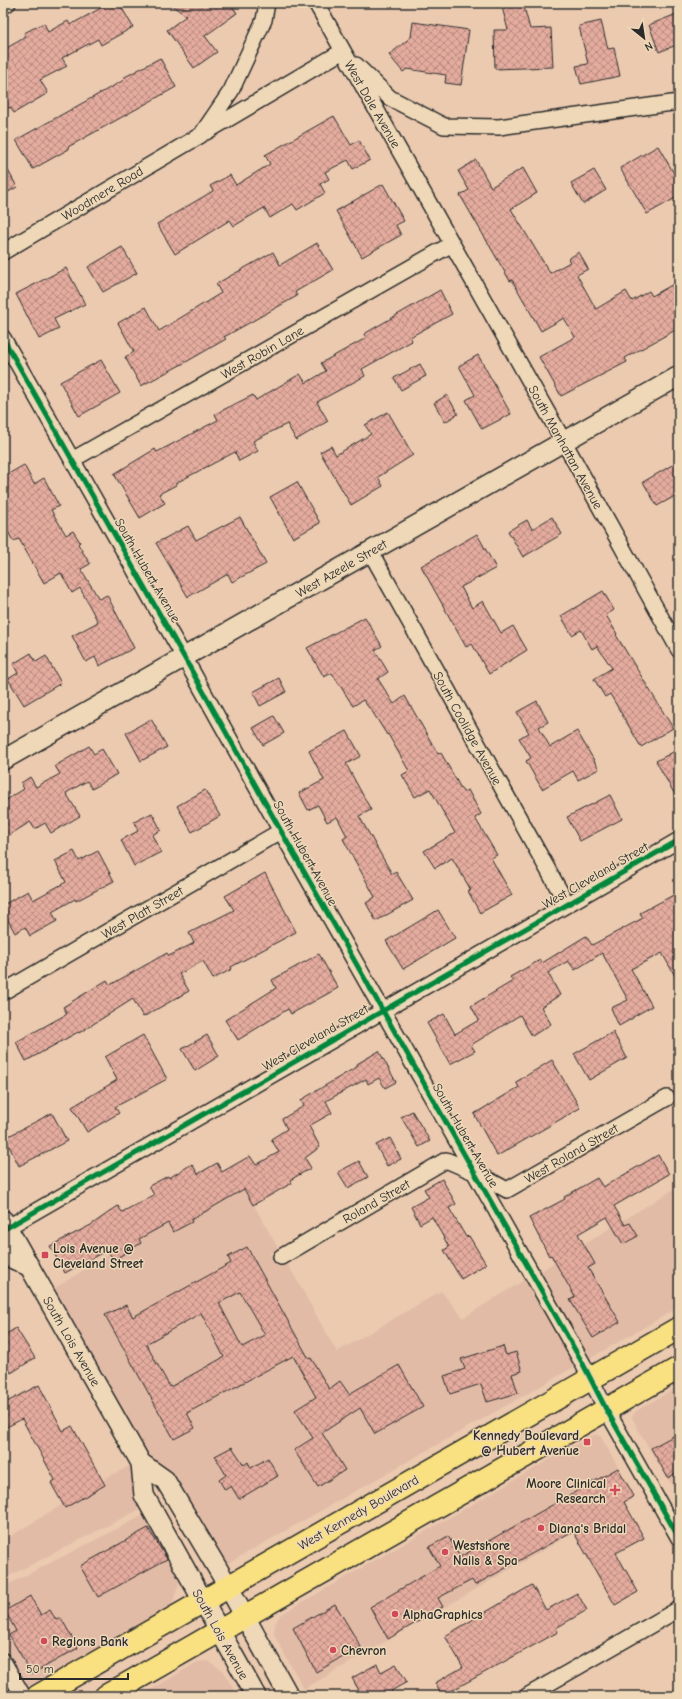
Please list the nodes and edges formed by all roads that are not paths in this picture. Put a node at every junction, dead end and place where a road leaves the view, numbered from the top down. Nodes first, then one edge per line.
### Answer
1 (8, 3) edge
2 (267, 3) edge
3 (316, 3) edge
4 (3, 6) edge
5 (343, 51) junction
6 (679, 102) edge
7 (202, 135) junction
8 (452, 244) junction
9 (3, 252) edge
10 (3, 338) edge
11 (679, 376) edge
12 (564, 442) junction
13 (72, 460) junction
14 (370, 551) junction
15 (679, 650) edge
16 (184, 657) junction
17 (3, 760) edge
18 (281, 831) junction
19 (679, 840) edge
20 (566, 904) junction
21 (3, 992) edge
22 (382, 1010) junction
23 (667, 1098) dead end
24 (474, 1172) junction
25 (4, 1226) edge
26 (3, 1254) edge
27 (280, 1257) dead end
28 (30, 1266) junction
29 (679, 1328) edge
30 (679, 1368) edge
31 (591, 1378) junction
32 (606, 1409) junction
33 (141, 1463) junction
34 (679, 1538) edge
35 (228, 1586) junction
36 (203, 1601) junction
37 (679, 1609) edge
38 (244, 1617) junction
39 (218, 1631) junction
40 (3, 1661) edge
41 (23, 1696) edge
42 (38, 1696) edge
43 (106, 1696) edge
44 (256, 1696) edge
45 (289, 1696) edge
46 (527, 1696) edge

1 - 4 street
2 - 7 street, Woodmere Road
3 - 5 street
5 - 6 street, West Dale Avenue
5 - 7 street, Woodmere Road
5 - 8 street, West Dale Avenue
7 - 9 street, Woodmere Road
8 - 12 street, South Manhattan Avenue
8 - 13 street, West Robin Lane
10 - 13 street, South Hubert Avenue
11 - 12 street, West Azeele Street
12 - 14 street, West Azeele Street
12 - 15 street, South Manhattan Avenue
13 - 16 street, South Hubert Avenue
14 - 16 street, West Azeele Street
14 - 20 street, South Coolidge Avenue
16 - 17 street, West Azeele Street
16 - 18 street, South Hubert Avenue
18 - 21 street, West Platt Street
18 - 22 street, South Hubert Avenue
19 - 20 street, West Cleveland Street
20 - 22 street, West Cleveland Street
22 - 24 street, South Hubert Avenue
22 - 25 street, West Cleveland Street
23 - 24 street, West Roland Street
24 - 27 street, Roland Street
24 - 31 street, South Hubert Avenue
25 - 28 street, South Lois Avenue
26 - 28 street
28 - 33 street, South Lois Avenue
29 - 31 main road, West Kennedy Boulevard
30 - 32 main road
31 - 32 street, South Hubert Avenue
31 - 35 main road, West Kennedy Boulevard
32 - 34 street, South Hubert Avenue
32 - 38 main road
33 - 35 street, South Lois Avenue
33 - 36 street, South Lois Avenue
35 - 36 main road, West Kennedy Boulevard
35 - 38 street, South Lois Avenue
36 - 39 street, South Lois Avenue
36 - 42 main road, West Kennedy Boulevard
37 - 46 street
38 - 39 main road
38 - 45 street, South Lois Avenue
39 - 43 main road
39 - 44 street, South Lois Avenue
40 - 41 street

